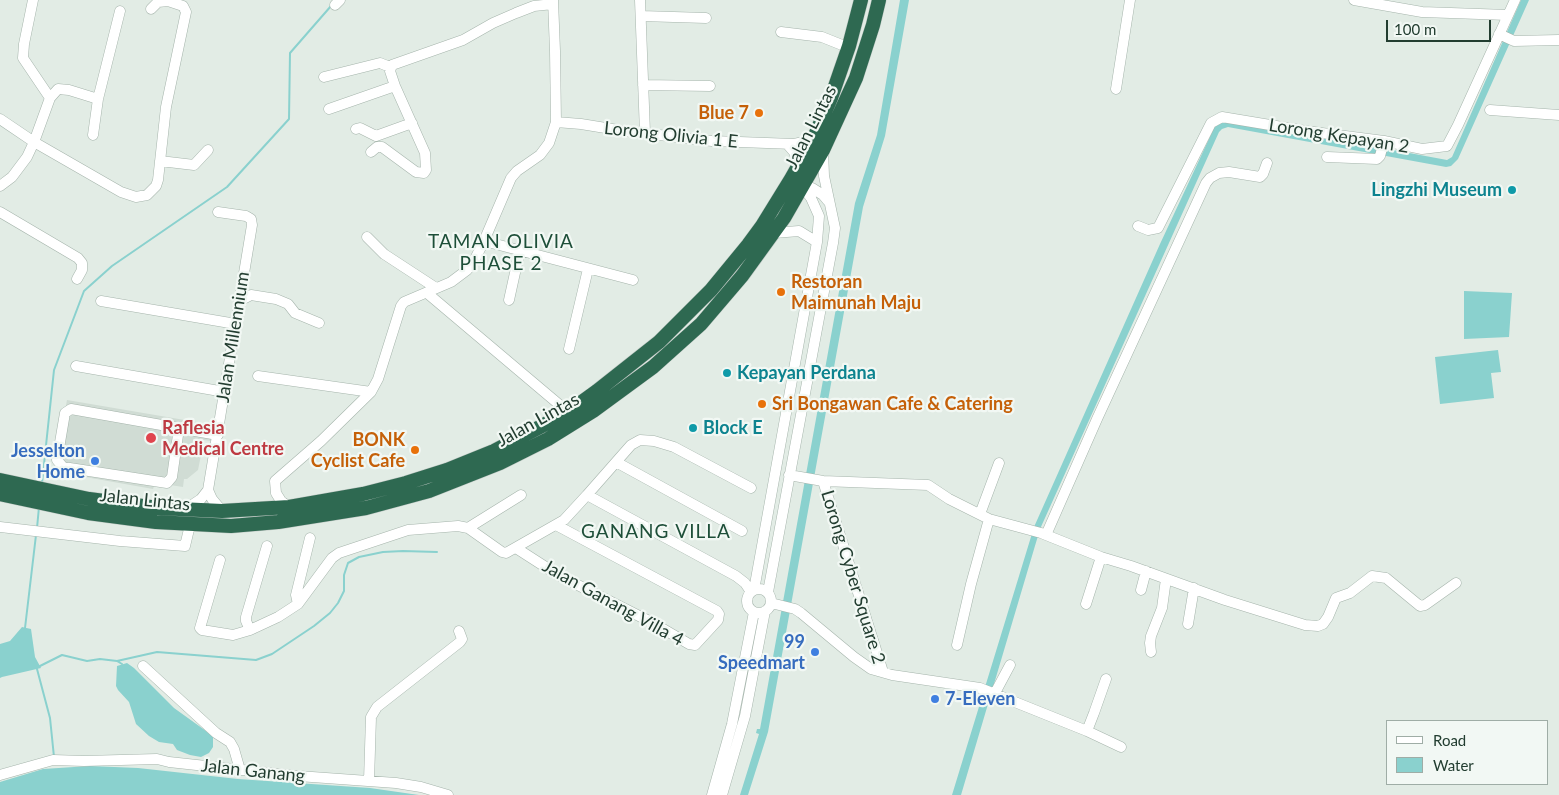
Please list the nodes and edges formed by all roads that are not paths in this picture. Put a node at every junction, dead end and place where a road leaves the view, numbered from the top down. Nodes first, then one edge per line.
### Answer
1 (33, 0) edge
2 (640, 0) edge
3 (861, 0) edge
4 (879, 0) edge
5 (1130, 0) edge
6 (1354, 0) edge
7 (1515, 0) edge
8 (553, 2) edge
9 (151, 9) dead end
10 (120, 11) dead end
11 (1508, 15) junction
12 (641, 16) junction
13 (706, 18) dead end
14 (780, 32) dead end
15 (1501, 35) junction
16 (1559, 40) edge
17 (849, 46) junction
18 (865, 53) junction
19 (390, 67) junction
20 (324, 77) dead end
21 (643, 85) junction
22 (395, 86) junction
23 (710, 86) dead end
24 (834, 88) junction
25 (1116, 89) dead end
26 (50, 98) junction
27 (98, 99) junction
28 (329, 109) dead end
29 (1490, 110) dead end
30 (1559, 115) edge
31 (0, 119) edge
32 (556, 122) junction
33 (412, 123) junction
34 (356, 129) dead end
35 (645, 133) junction
36 (93, 136) dead end
37 (813, 140) junction
38 (34, 142) junction
39 (787, 144) junction
40 (1382, 148) junction
41 (208, 150) dead end
42 (824, 150) junction
43 (371, 152) dead end
44 (1327, 156) dead end
45 (160, 161) junction
46 (1267, 164) dead end
47 (799, 166) junction
48 (797, 183) junction
49 (0, 186) edge
50 (829, 202) junction
51 (0, 212) edge
52 (218, 212) dead end
53 (1138, 226) dead end
54 (774, 233) junction
55 (367, 237) dead end
56 (484, 241) junction
57 (817, 242) junction
58 (520, 250) junction
59 (588, 269) junction
60 (77, 279) dead end
61 (633, 280) dead end
62 (432, 290) junction
63 (509, 300) dead end
64 (100, 301) dead end
65 (239, 301) junction
66 (319, 323) dead end
67 (236, 324) junction
68 (569, 349) dead end
69 (76, 366) dead end
70 (258, 376) dead end
71 (225, 392) junction
72 (371, 392) junction
73 (568, 412) junction
74 (179, 428) junction
75 (538, 428) junction
76 (218, 435) junction
77 (548, 439) junction
78 (616, 462) junction
79 (1000, 463) dead end
80 (789, 476) junction
81 (0, 480) edge
82 (819, 481) junction
83 (750, 488) dead end
84 (208, 490) junction
85 (276, 493) junction
86 (0, 494) edge
87 (33, 494) junction
88 (521, 495) dead end
89 (587, 495) junction
90 (290, 507) junction
91 (264, 509) junction
92 (184, 510) junction
93 (222, 510) junction
94 (985, 517) junction
95 (190, 525) junction
96 (556, 525) junction
97 (0, 527) edge
98 (468, 528) junction
99 (742, 531) dead end
100 (1039, 533) junction
101 (310, 538) dead end
102 (267, 546) dead end
103 (516, 548) junction
104 (1101, 557) junction
105 (220, 560) dead end
106 (1146, 571) junction
107 (1166, 579) junction
108 (1456, 583) dead end
109 (1194, 588) junction
110 (1140, 590) dead end
111 (753, 591) junction
112 (768, 592) junction
113 (298, 604) junction
114 (1086, 604) dead end
115 (767, 608) junction
116 (1188, 624) dead end
117 (250, 630) junction
118 (459, 631) dead end
119 (957, 645) dead end
120 (1151, 652) dead end
121 (1010, 665) dead end
122 (143, 666) dead end
123 (883, 672) junction
124 (1106, 679) dead end
125 (993, 692) junction
126 (1087, 731) junction
127 (1121, 747) dead end
128 (240, 770) junction
129 (0, 775) edge
130 (370, 781) junction
131 (448, 795) edge
132 (712, 795) edge
133 (722, 795) edge

1 - 26 street
2 - 12 street
3 - 17 highway, Jalan Lintas
4 - 18 highway, Jalan Lintas
5 - 25 street
6 - 11 street
7 - 11 street, Lorong Kepayan 2
8 - 19 street
8 - 32 street
9 - 45 street
10 - 27 street
11 - 15 street, Lorong Kepayan 2
12 - 13 street
12 - 21 street
14 - 17 street
15 - 16 street
15 - 40 street, Lorong Kepayan 2
17 - 24 highway, Jalan Lintas
18 - 24 highway
18 - 42 highway, Jalan Lintas
19 - 20 street
19 - 22 street
21 - 23 street
21 - 35 street
22 - 28 street
22 - 33 street
24 - 37 highway, Jalan Lintas
26 - 27 street
26 - 38 street
27 - 36 street
29 - 30 street
31 - 38 street
32 - 35 street, Lorong Olivia 1 E
32 - 56 street
33 - 34 street
33 - 43 street
35 - 39 street, Lorong Olivia 1 E
37 - 39 street, Lorong Olivia 1 E
37 - 47 highway, Jalan Lintas
38 - 45 street
38 - 49 street
39 - 47 street
40 - 44 street
40 - 53 street, Lorong Kepayan 2
41 - 45 street
42 - 48 highway, Jalan Lintas
42 - 50 street
46 - 100 street
47 - 48 highway, Jalan Lintas
48 - 50 street
48 - 54 highway, Jalan Lintas
48 - 57 street
48 - 73 highway, Jalan Lintas
50 - 80 street
51 - 60 street
52 - 65 street, Jalan Millennium
54 - 57 street
54 - 77 highway, Jalan Lintas
55 - 62 street
56 - 58 street
56 - 62 street
57 - 111 street
58 - 59 street
58 - 63 street
59 - 61 street
59 - 68 street
62 - 72 street
62 - 73 street
64 - 67 street
65 - 66 street
65 - 67 street, Jalan Millennium
67 - 71 street, Jalan Millennium
69 - 71 street
70 - 72 street
71 - 76 street, Jalan Millennium
72 - 85 street
73 - 75 highway, Jalan Lintas
74 - 74 street
74 - 76 street
75 - 77 highway
75 - 90 highway, Jalan Lintas
76 - 84 street, Jalan Millennium
77 - 95 highway, Jalan Lintas
78 - 83 street
78 - 89 street
78 - 99 street
79 - 94 street
80 - 82 street
80 - 112 street
81 - 87 highway, Jalan Lintas
82 - 94 street
82 - 123 street, Lorong Cyber Square 2
84 - 92 street
84 - 93 street
85 - 90 street
85 - 91 street
86 - 87 highway, Jalan Lintas
87 - 92 highway, Jalan Lintas
87 - 95 highway, Jalan Lintas
88 - 98 street
89 - 96 street
89 - 111 street
90 - 91 highway, Jalan Lintas
91 - 93 highway, Jalan Lintas
92 - 93 highway, Jalan Lintas
94 - 100 street
94 - 119 street
95 - 97 street
96 - 103 street
96 - 103 street, Jalan Ganang Villa 4
98 - 103 street
98 - 113 street
100 - 104 street
101 - 113 street
102 - 117 street
104 - 106 street
104 - 114 street
105 - 117 street
106 - 107 street
106 - 110 street
107 - 109 street
107 - 120 street
108 - 109 street
109 - 116 street
111 - 112 street
111 - 115 street
112 - 115 street
113 - 117 street
115 - 123 street
115 - 132 street
115 - 133 street
118 - 130 street
121 - 125 street
122 - 128 street
123 - 125 street
124 - 126 street
125 - 126 street
126 - 127 street
128 - 129 street, Jalan Ganang
128 - 130 street, Jalan Ganang
130 - 131 street, Jalan Ganang

